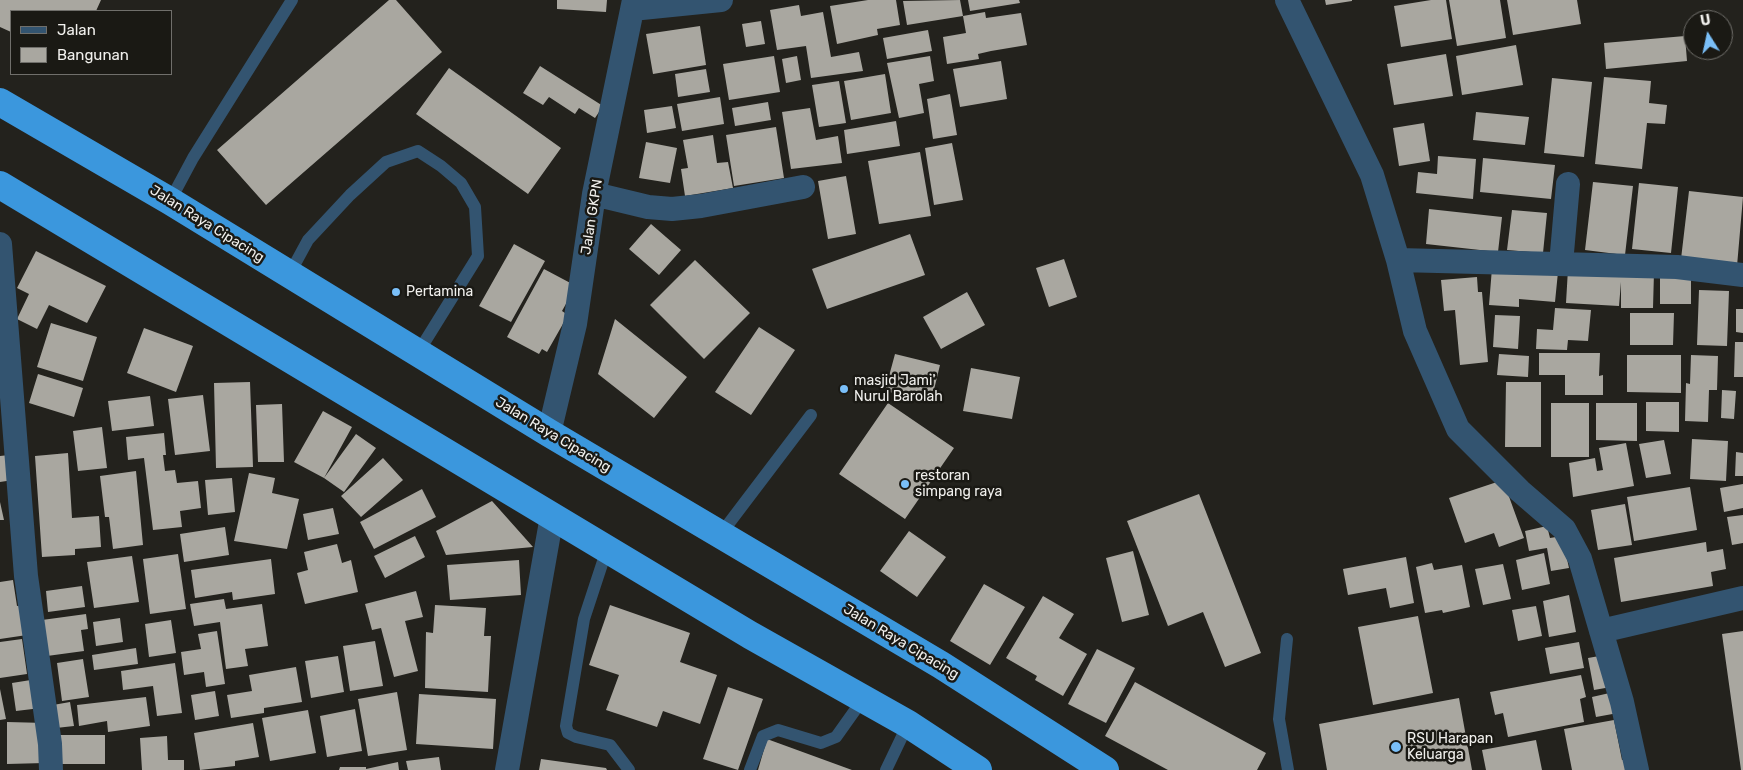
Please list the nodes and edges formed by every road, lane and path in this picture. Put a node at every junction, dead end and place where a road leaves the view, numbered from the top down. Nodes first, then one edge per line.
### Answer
1 (292, 0) edge
2 (722, 0) edge
3 (1287, 0) edge
4 (633, 4) edge
5 (0, 102) edge
6 (1568, 184) dead end
7 (0, 185) edge
8 (802, 187) dead end
9 (594, 194) junction
10 (170, 201) junction
11 (0, 244) edge
12 (1398, 260) junction
13 (1561, 264) junction
14 (289, 275) junction
15 (1743, 275) edge
16 (419, 351) junction
17 (811, 415) dead end
18 (549, 433) junction
19 (552, 516) junction
20 (720, 535) junction
21 (607, 548) junction
22 (1743, 598) edge
23 (1600, 631) junction
24 (1287, 638) dead end
25 (863, 699) junction
26 (908, 724) junction
27 (51, 770) edge
28 (507, 770) edge
29 (628, 770) edge
30 (750, 770) edge
31 (886, 770) edge
32 (978, 770) edge
33 (1105, 770) edge
34 (1288, 770) edge
35 (1637, 770) edge

1 - 10 lane
2 - 4 street
3 - 12 street
4 - 9 street, Jalan GKPN
5 - 10 highway, Jalan Raya Cipacing
6 - 13 street
7 - 19 highway
8 - 9 street
9 - 18 street, Jalan GKPN
10 - 14 highway, Jalan Raya Cipacing
11 - 27 street
12 - 13 street
12 - 23 street
13 - 15 street
14 - 16 highway, Jalan Raya Cipacing
14 - 16 lane
16 - 18 highway, Jalan Raya Cipacing
17 - 20 lane
18 - 20 highway, Jalan Raya Cipacing
19 - 21 highway
19 - 28 street
20 - 33 highway, Jalan Raya Cipacing
21 - 25 highway
21 - 29 lane
22 - 23 street
23 - 35 street
24 - 34 lane
25 - 26 highway
25 - 30 lane
26 - 31 lane
26 - 32 highway

